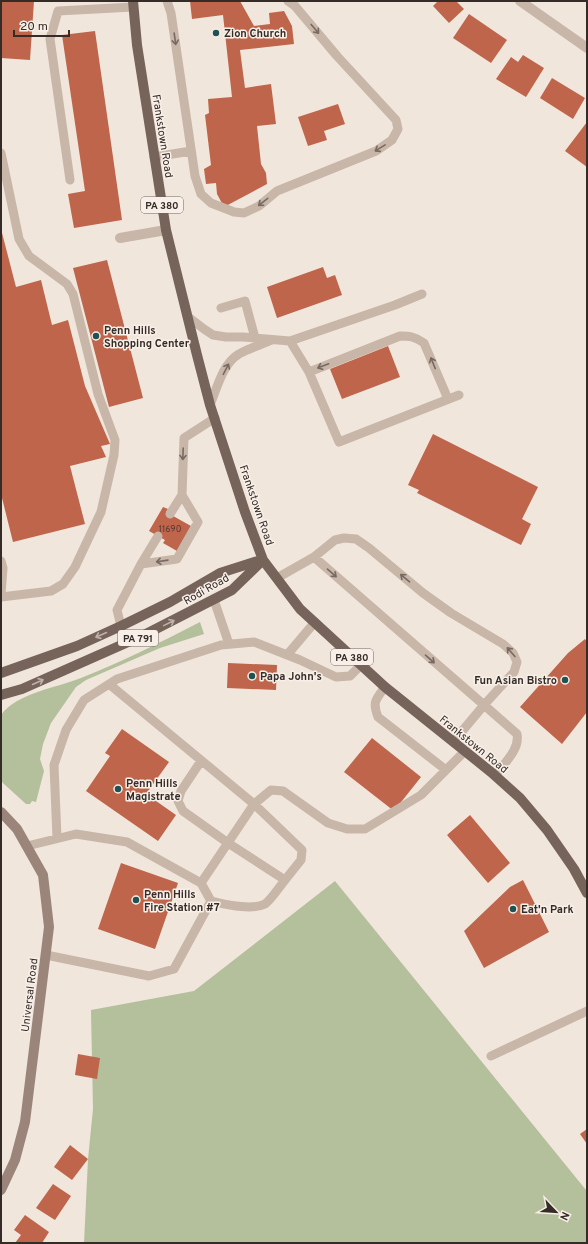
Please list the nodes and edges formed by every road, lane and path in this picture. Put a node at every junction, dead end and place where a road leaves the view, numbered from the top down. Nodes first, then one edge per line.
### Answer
1 (167, 1) edge
2 (288, 1) edge
3 (520, 1) edge
4 (133, 4) edge
5 (587, 48) edge
6 (192, 151) junction
7 (1, 153) edge
8 (154, 157) junction
9 (70, 180) dead end
10 (166, 230) junction
11 (120, 238) dead end
12 (422, 294) dead end
13 (221, 308) dead end
14 (187, 316) junction
15 (255, 338) junction
16 (273, 340) junction
17 (290, 340) junction
18 (309, 372) junction
19 (459, 394) dead end
20 (448, 399) junction
21 (210, 405) junction
22 (215, 418) junction
23 (182, 495) junction
24 (170, 514) dead end
25 (158, 536) dead end
26 (314, 557) junction
27 (263, 560) junction
28 (141, 564) junction
29 (2, 567) edge
30 (277, 578) junction
31 (1, 594) edge
32 (1, 597) edge
33 (214, 600) junction
34 (315, 622) junction
35 (121, 626) junction
36 (229, 644) junction
37 (288, 655) junction
38 (361, 665) junction
39 (1, 673) edge
40 (109, 684) junction
41 (385, 687) junction
42 (1, 695) edge
43 (484, 705) junction
44 (453, 742) junction
45 (465, 751) junction
46 (201, 761) junction
47 (446, 770) junction
48 (495, 776) junction
49 (254, 804) junction
50 (1, 812) edge
51 (57, 838) junction
52 (228, 843) junction
53 (27, 846) junction
54 (286, 880) junction
55 (202, 883) junction
56 (587, 893) edge
57 (211, 901) junction
58 (46, 955) junction
59 (587, 1011) edge
60 (490, 1056) dead end
61 (1, 1190) edge

1 -> 6 lane
2 -> 6 lane
3 - 5 street
4 - 8 main road, Frankstown Road / PA 380
4 - 9 lane
6 - 8 lane
7 - 32 lane
8 - 10 main road, Frankstown Road / PA 380
10 - 11 street
10 - 14 main road, Frankstown Road / PA 380
12 - 17 lane
13 - 15 lane
14 - 15 lane
14 - 21 main road, Frankstown Road / PA 380
15 - 16 lane
16 - 17 lane
21 -> 16 lane
17 - 18 lane
20 -> 18 lane
18 - 20 lane
19 - 20 lane
21 - 22 main road, Frankstown Road / PA 380
22 -> 23 lane
22 - 27 main road, Frankstown Road / PA 380
23 - 24 lane
23 -> 28 lane
25 - 28 lane
26 - 30 lane
26 -> 43 lane
43 -> 26 lane
27 - 30 main road, Frankstown Road / PA 380
27 - 33 main road, Rodi Road / PA 791
27 - 35 main road, Rodi Road / PA 791
28 - 35 lane
29 - 31 lane
30 - 34 main road, Frankstown Road / PA 380
33 - 36 lane
42 -> 33 main road, Rodi Road / PA 791
34 - 37 lane
34 - 38 main road, Frankstown Road / PA 380
35 -> 39 main road, Rodi Road / PA 791
36 - 37 lane
36 - 40 lane
37 - 38 lane
38 - 41 main road, Frankstown Road / PA 380
40 - 46 lane
40 - 51 lane
41 - 44 main road, Frankstown Road / PA 380
41 - 47 lane
43 - 44 lane
43 - 48 lane
44 - 45 main road, Frankstown Road / PA 380
45 - 47 lane
45 - 48 main road, Frankstown Road / PA 380
46 - 49 lane
46 - 52 lane
47 - 49 lane
48 - 56 main road, Frankstown Road / PA 380
49 - 52 lane
49 - 54 lane
50 - 53 street, Universal Road
51 - 53 lane
51 - 55 lane
52 - 54 lane
52 - 55 lane
53 - 58 street, Universal Road
54 - 57 lane
55 - 57 lane
57 - 58 lane
58 - 61 street, Universal Road
59 - 60 lane

